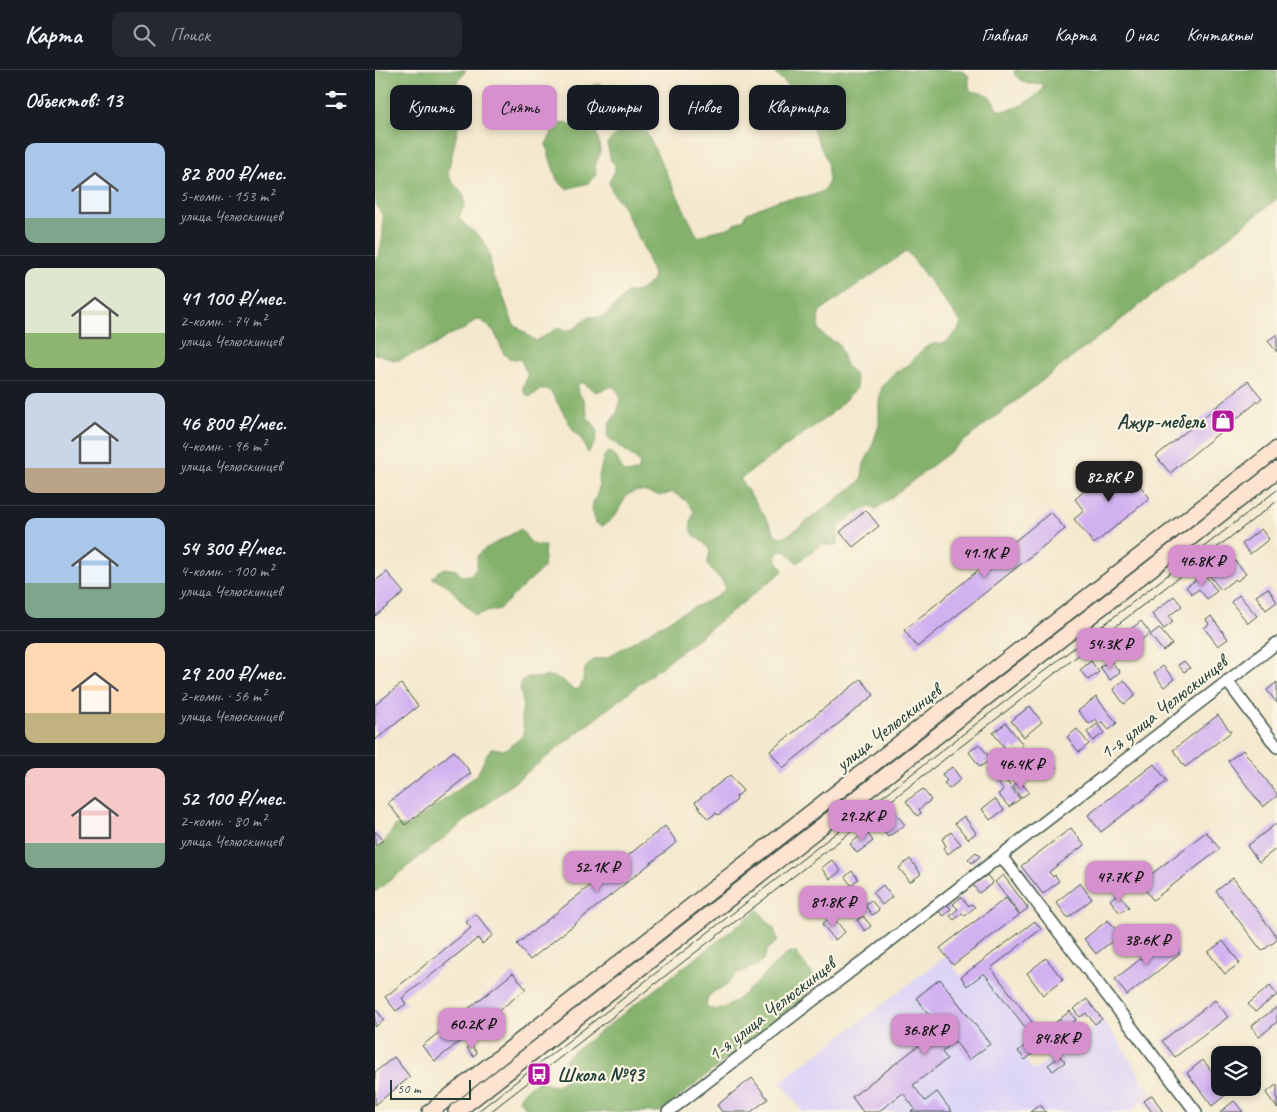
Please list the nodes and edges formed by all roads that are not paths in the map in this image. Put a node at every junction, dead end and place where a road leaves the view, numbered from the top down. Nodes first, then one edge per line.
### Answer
1 (1277, 449) edge
2 (1277, 470) edge
3 (1186, 520) junction
4 (1197, 533) junction
5 (1277, 642) edge
6 (1227, 681) junction
7 (942, 710) junction
8 (953, 723) junction
9 (1277, 747) edge
10 (797, 824) junction
11 (807, 837) junction
12 (1001, 856) junction
13 (736, 871) junction
14 (747, 885) junction
15 (445, 1100) junction
16 (430, 1112) edge
17 (456, 1112) edge
18 (668, 1112) edge
19 (1196, 1112) edge

1 - 3 main road, улица Челюскинцев
2 - 4 main road, улица Челюскинцев
3 - 4 main road
3 - 7 main road, улица Челюскинцев
4 - 8 main road, улица Челюскинцев
5 - 6 street, 1-я улица Челюскинцев
6 - 9 street
6 - 12 street, 1-я улица Челюскинцев
7 - 8 main road
7 - 10 main road, улица Челюскинцев
8 - 11 main road, улица Челюскинцев
10 - 11 main road
10 - 13 main road, улица Челюскинцев
11 - 14 main road, улица Челюскинцев
12 - 18 street, 1-я улица Челюскинцев
12 - 19 street
13 - 14 main road
13 - 15 main road, улица Челюскинцев
14 - 17 main road, улица Челюскинцев
15 - 16 main road, улица Челюскинцев
15 - 17 main road

